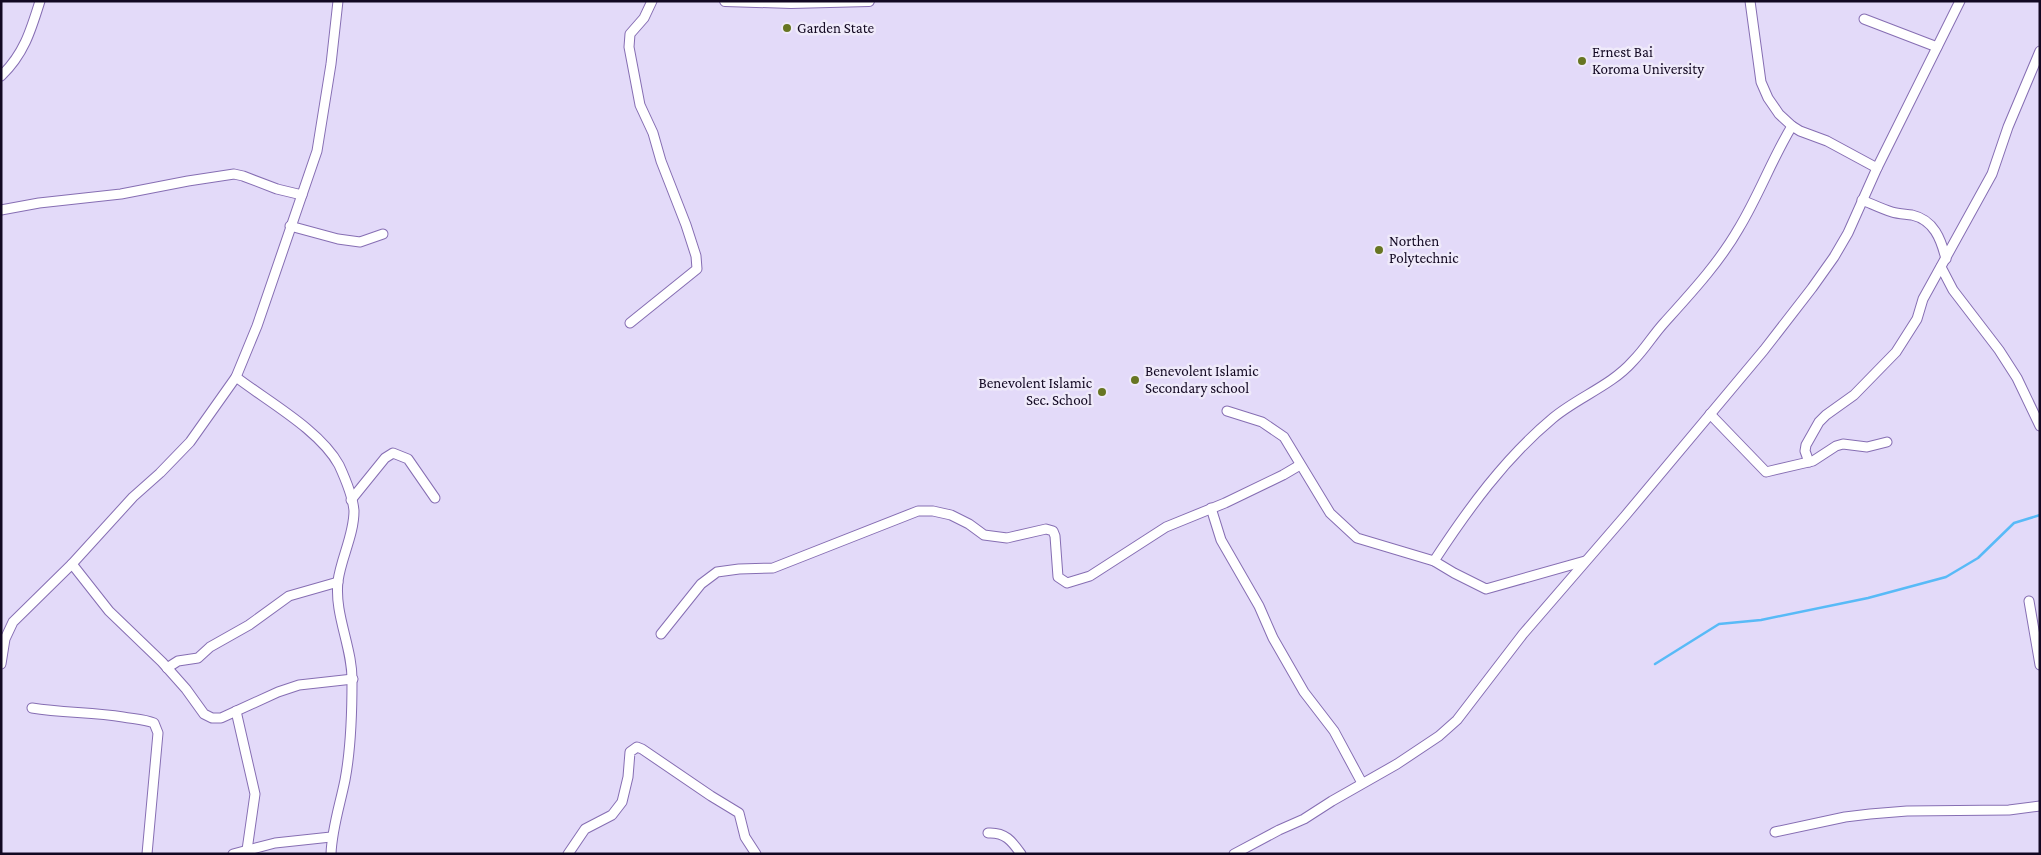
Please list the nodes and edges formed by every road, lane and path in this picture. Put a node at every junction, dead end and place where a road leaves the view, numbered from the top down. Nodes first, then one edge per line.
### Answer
1 (40, 1) edge
2 (338, 1) edge
3 (652, 1) edge
4 (725, 1) edge
5 (869, 1) edge
6 (1750, 1) edge
7 (1960, 1) edge
8 (838, 2) edge
9 (1864, 19) dead end
10 (1937, 47) junction
11 (2040, 50) edge
12 (1, 76) edge
13 (1792, 126) junction
14 (1877, 168) junction
15 (302, 195) junction
16 (1862, 200) junction
17 (1, 210) edge
18 (290, 226) junction
19 (384, 234) dead end
20 (1944, 263) junction
21 (630, 323) dead end
22 (236, 377) junction
23 (1227, 411) dead end
24 (1710, 414) junction
25 (2040, 426) edge
26 (1887, 442) dead end
27 (1809, 462) junction
28 (1300, 465) junction
29 (435, 498) dead end
30 (351, 500) junction
31 (1211, 508) junction
32 (1434, 561) junction
33 (1586, 561) junction
34 (72, 564) junction
35 (338, 582) junction
36 (2029, 601) dead end
37 (661, 634) dead end
38 (1, 664) edge
39 (2040, 665) edge
40 (167, 668) junction
41 (352, 679) junction
42 (32, 708) dead end
43 (236, 711) junction
44 (1362, 783) junction
45 (2040, 806) edge
46 (1775, 832) dead end
47 (988, 833) dead end
48 (331, 837) junction
49 (247, 850) junction
50 (146, 854) edge
51 (233, 854) edge
52 (330, 854) edge
53 (568, 854) edge
54 (756, 854) edge
55 (1021, 854) edge
56 (1234, 854) edge

1 - 12 street
2 - 15 street
3 - 21 street
4 - 8 main road
5 - 8 main road
6 - 13 street
7 - 10 street
9 - 10 street
10 - 14 street
11 - 20 street
13 - 14 street
13 - 32 street
14 - 16 street
15 - 17 street
15 - 18 street
16 - 20 street
16 - 24 street
18 - 19 street
18 - 22 street
20 - 25 street
20 - 27 street
22 - 30 street
22 - 34 street
23 - 28 street
24 - 27 street
24 - 33 street
26 - 27 street
28 - 31 street
28 - 32 street
29 - 30 street
30 - 35 street
31 - 37 street
31 - 44 street
32 - 33 street
33 - 44 street
34 - 38 street
34 - 40 street
35 - 40 street
35 - 41 street
36 - 39 street
40 - 43 street
41 - 43 street
41 - 48 street
42 - 50 street
43 - 49 street
44 - 56 street
45 - 46 street
47 - 55 street
48 - 49 street
48 - 52 street
49 - 51 street
53 - 54 street

